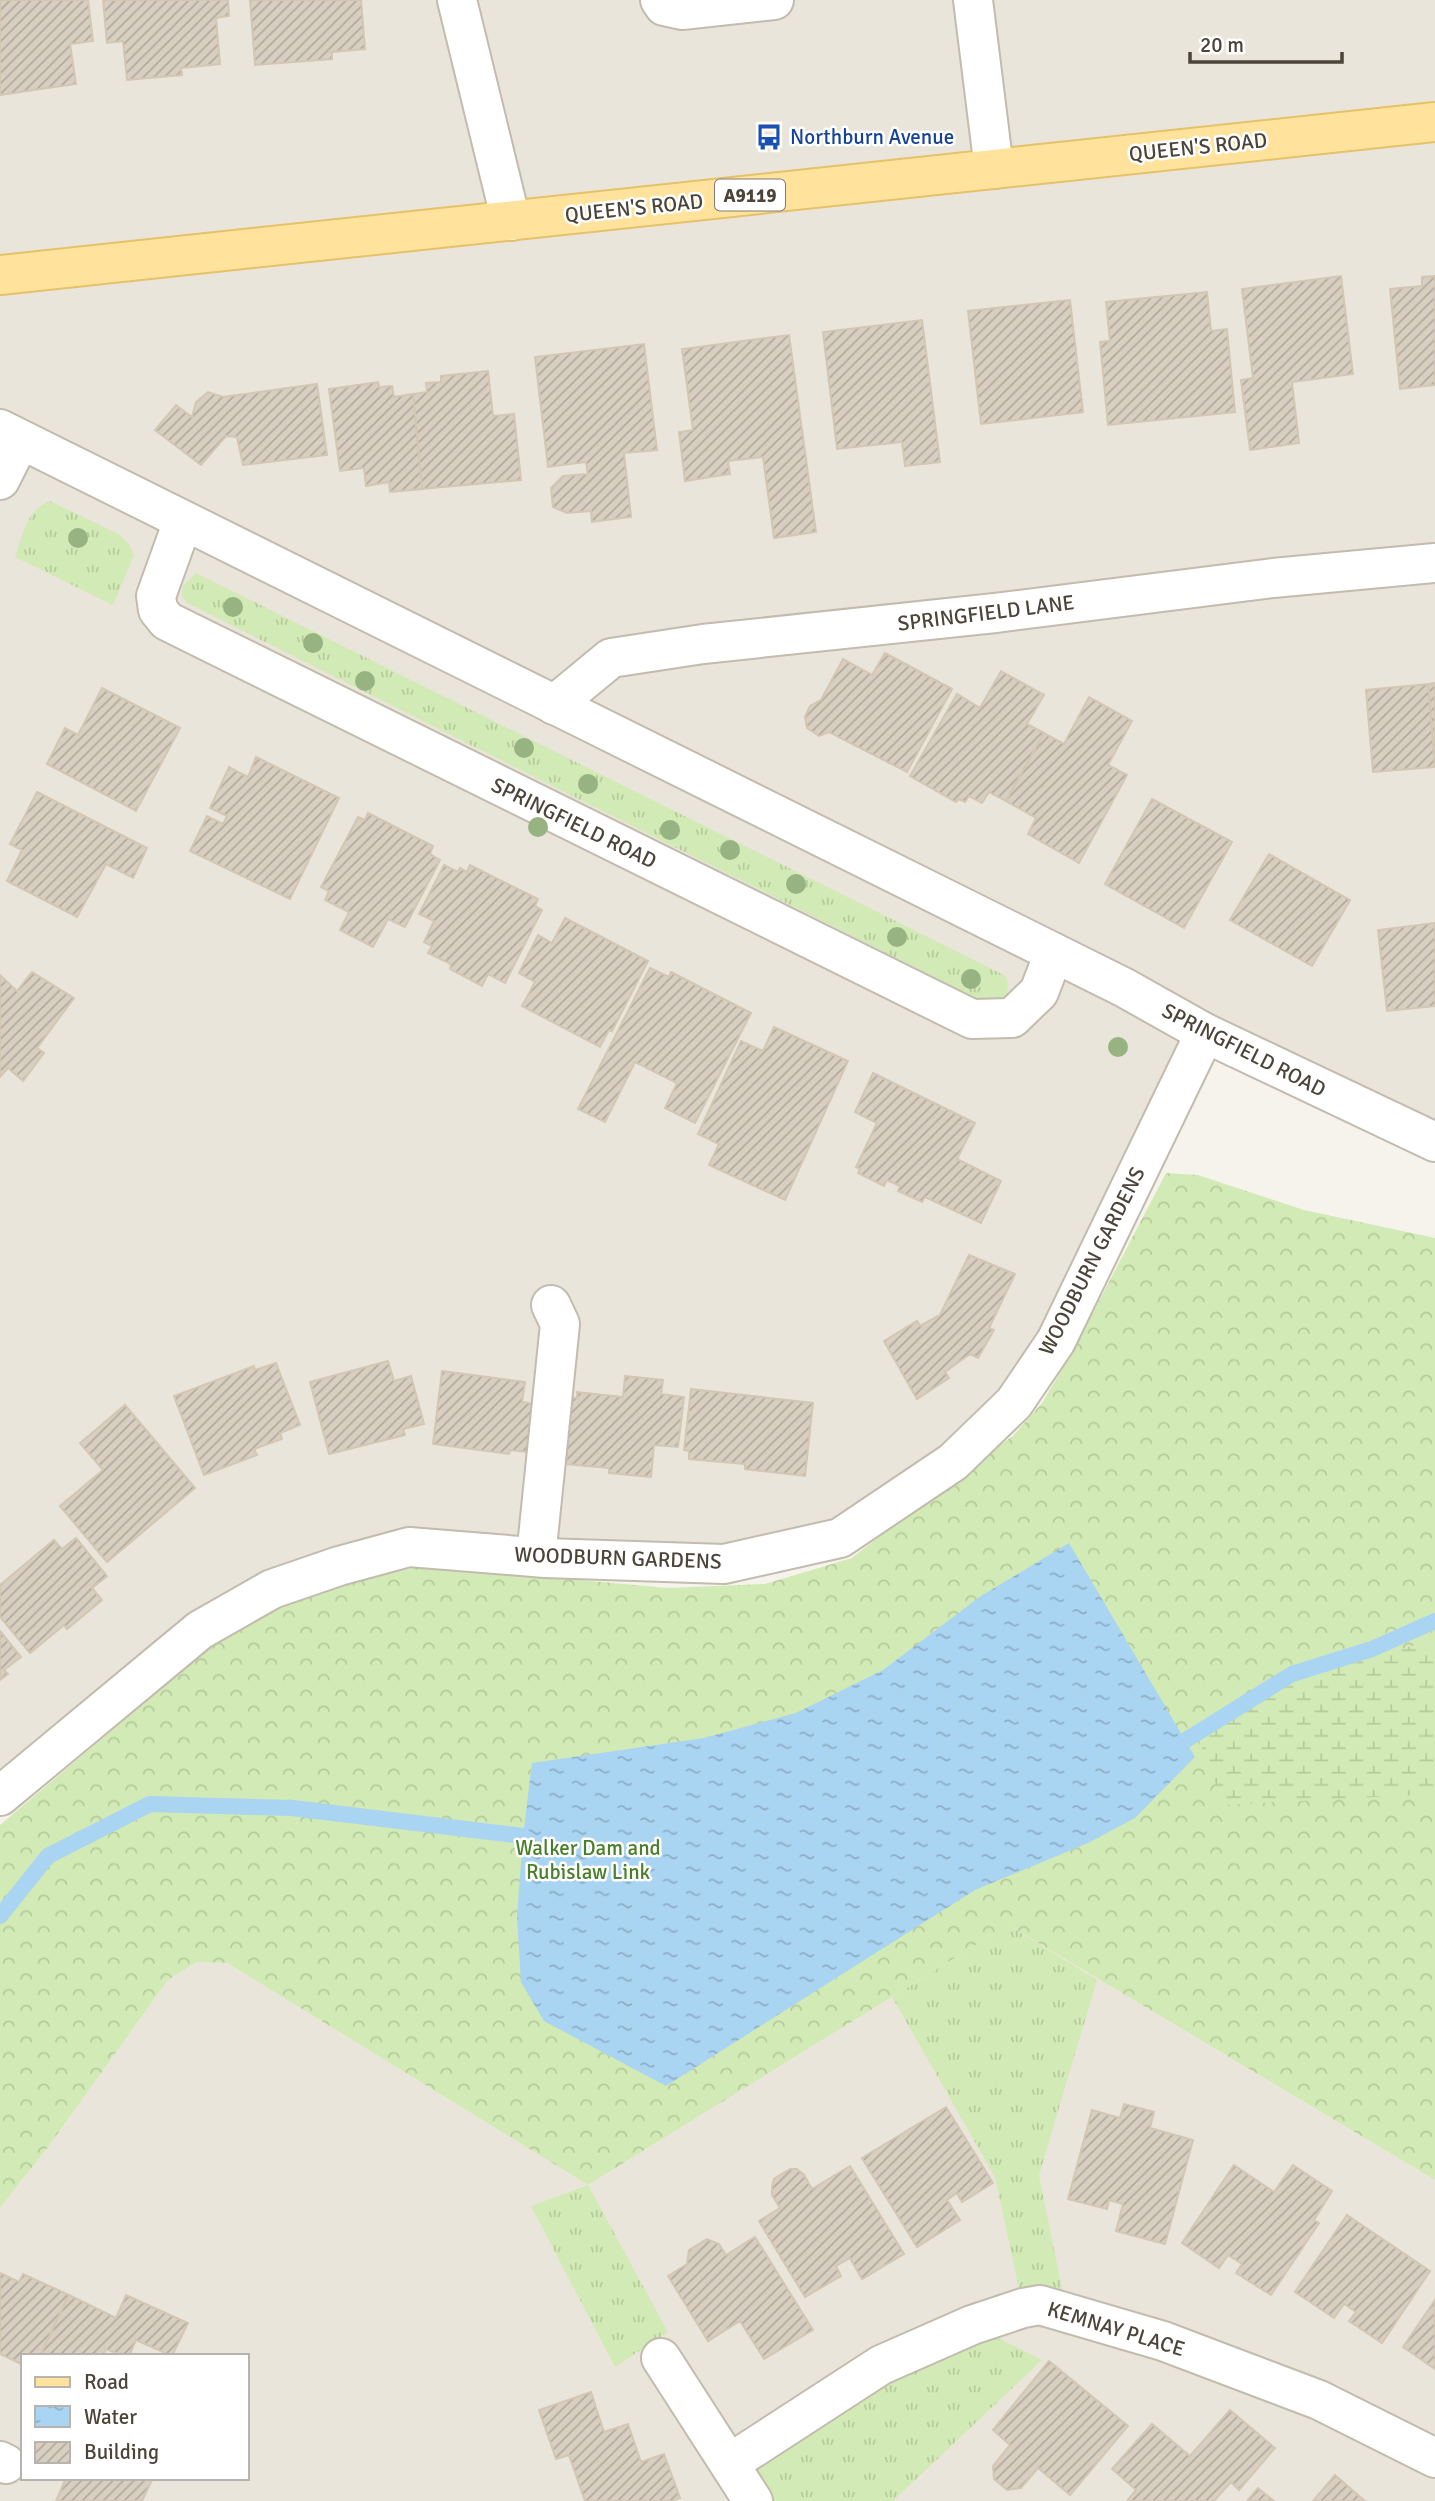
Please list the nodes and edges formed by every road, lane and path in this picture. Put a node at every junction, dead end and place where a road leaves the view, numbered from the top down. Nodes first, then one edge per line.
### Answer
1 (457, 0) edge
2 (660, 0) edge
3 (774, 0) edge
4 (974, 0) edge
5 (1435, 122) edge
6 (994, 169) junction
7 (511, 221) junction
8 (0, 275) edge
9 (10, 434) edge
10 (0, 480) edge
11 (183, 521) junction
12 (1435, 563) edge
13 (554, 705) junction
14 (1054, 953) junction
15 (1205, 1033) junction
16 (1435, 1142) edge
17 (551, 1305) dead end
18 (536, 1557) junction
19 (0, 1796) edge
20 (661, 2358) dead end
21 (1435, 2458) edge
22 (730, 2463) junction
23 (753, 2501) edge

1 - 7 street
2 - 3 street
4 - 6 street
5 - 6 main road, QUEEN'S ROAD / A9119
6 - 7 main road, QUEEN'S ROAD / A9119
7 - 8 main road, QUEEN'S ROAD / A9119
9 - 10 street
9 - 11 street, SPRINGFIELD ROAD
11 - 13 street, SPRINGFIELD ROAD
11 - 14 street, SPRINGFIELD ROAD
12 - 13 street, SPRINGFIELD LANE
13 - 14 street, SPRINGFIELD ROAD
14 - 15 street, SPRINGFIELD ROAD
15 - 16 street, SPRINGFIELD ROAD
15 - 18 street, WOODBURN GARDENS
17 - 18 street
18 - 19 street, WOODBURN GARDENS
20 - 22 street
21 - 22 street, KEMNAY PLACE
22 - 23 street

